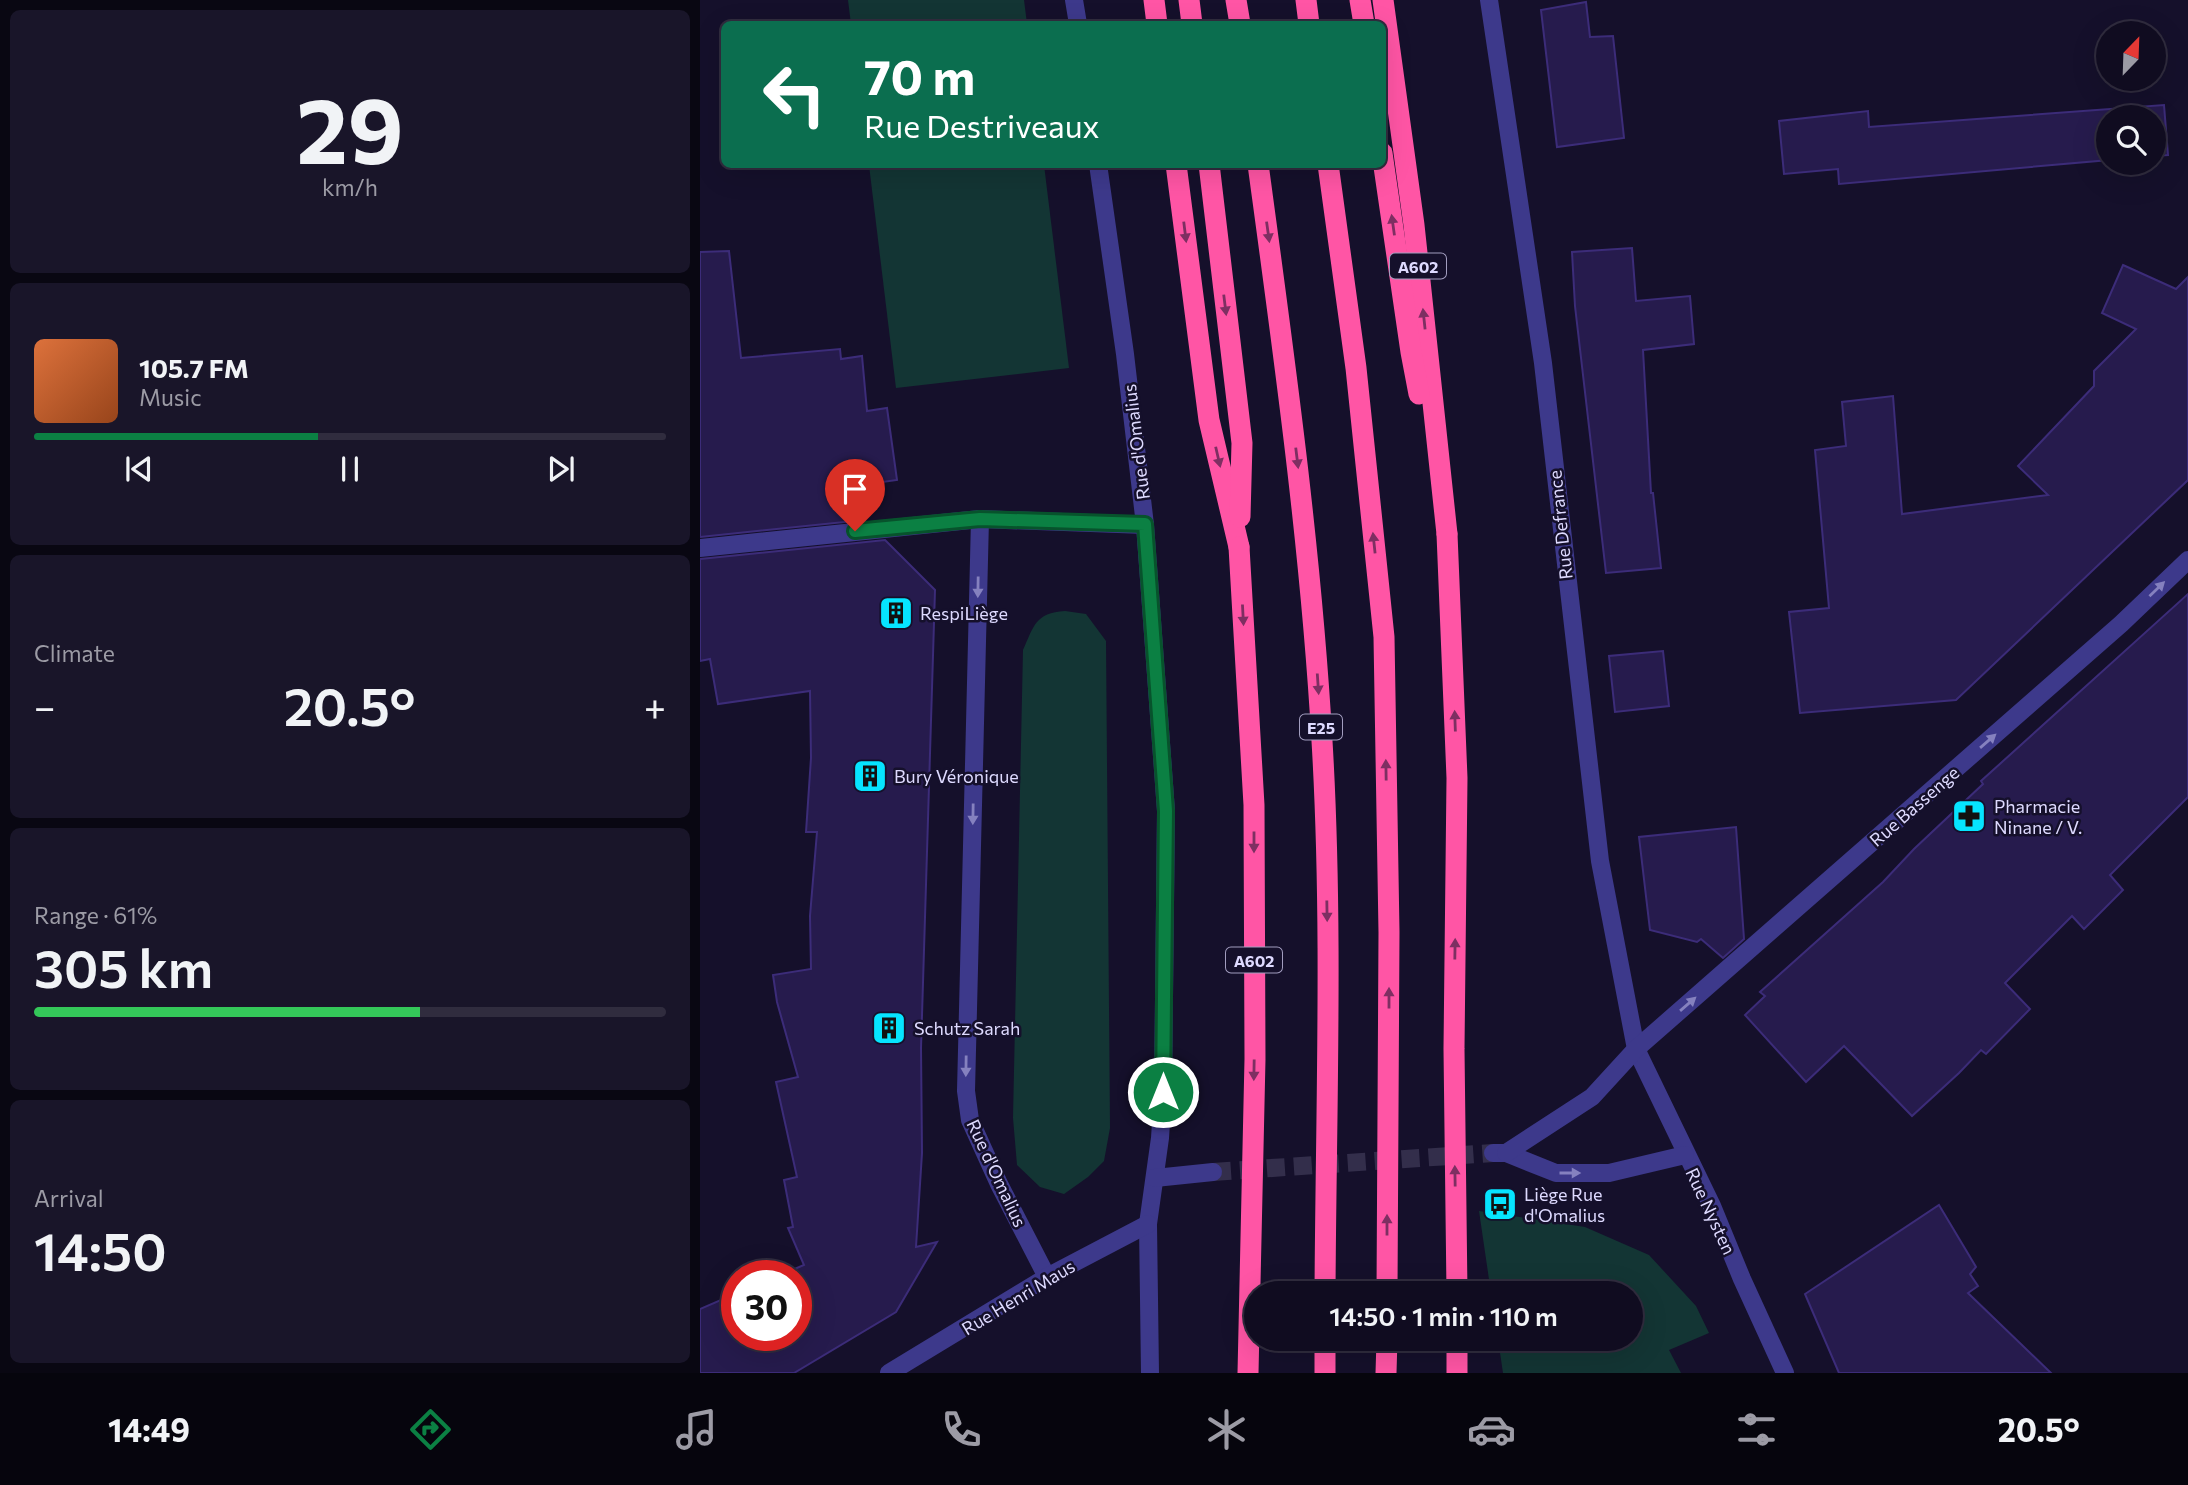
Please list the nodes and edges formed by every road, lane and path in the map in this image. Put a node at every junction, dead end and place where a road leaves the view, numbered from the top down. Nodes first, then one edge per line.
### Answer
1 (1074, 0) edge
2 (1154, 0) edge
3 (1189, 0) edge
4 (1236, 0) edge
5 (1306, 0) edge
6 (1360, 0) edge
7 (1383, 0) edge
8 (1489, 0) edge
9 (1077, 21) edge
10 (1157, 21) edge
11 (1192, 21) edge
12 (1240, 21) edge
13 (1309, 21) edge
14 (1364, 21) edge
15 (1386, 21) edge
16 (1386, 22) edge
17 (1099, 168) edge
18 (1177, 168) edge
19 (1209, 168) edge
20 (1259, 168) edge
21 (1329, 168) edge
22 (1384, 168) edge
23 (980, 519) junction
24 (1145, 524) junction
25 (1447, 534) junction
26 (1240, 547) junction
27 (700, 548) edge
28 (2188, 559) edge
29 (1636, 1049) junction
30 (1685, 1155) junction
31 (1213, 1172) tunnel mouth
32 (1155, 1178) junction
33 (1148, 1224) junction
34 (1047, 1277) junction
35 (1325, 1281) edge
36 (1387, 1281) edge
37 (1457, 1281) edge
38 (1325, 1351) edge
39 (1387, 1351) edge
40 (1457, 1351) edge
41 (889, 1373) edge
42 (1150, 1373) edge
43 (1248, 1373) edge
44 (1325, 1373) edge
45 (1386, 1373) edge
46 (1457, 1373) edge
47 (1785, 1373) edge

1 - 9 street
2 - 10 highway
3 - 11 highway
4 - 12 highway
5 - 13 highway
6 - 14 highway
15 -> 7 highway, A602
8 - 29 street, Rue Defrance
25 -> 16 highway, A602
17 - 24 street, Rue d'Omalius
18 -> 26 highway, A602
19 -> 26 highway, A602
20 -> 35 highway, E25, bridge
36 -> 21 highway, bridge
25 -> 22 highway, A602
23 - 24 street
23 - 27 street
23 -> 34 street, Rue d'Omalius
24 - 32 street, Rue d'Omalius
37 -> 25 highway, A602, bridge
26 -> 43 highway, A602, bridge
29 -> 28 street, Rue Bassenge
29 - 30 street, Rue Nysten
29 -> 30 street
30 - 47 street, Rue Nysten
31 - 32 street
32 - 33 street, Rue d'Omalius
33 - 34 street, Rue Henri Maus
33 - 42 street, Rue d'Omalius
34 - 41 street, Rue Henri Maus
38 - 44 highway
39 - 45 highway
40 - 46 highway

